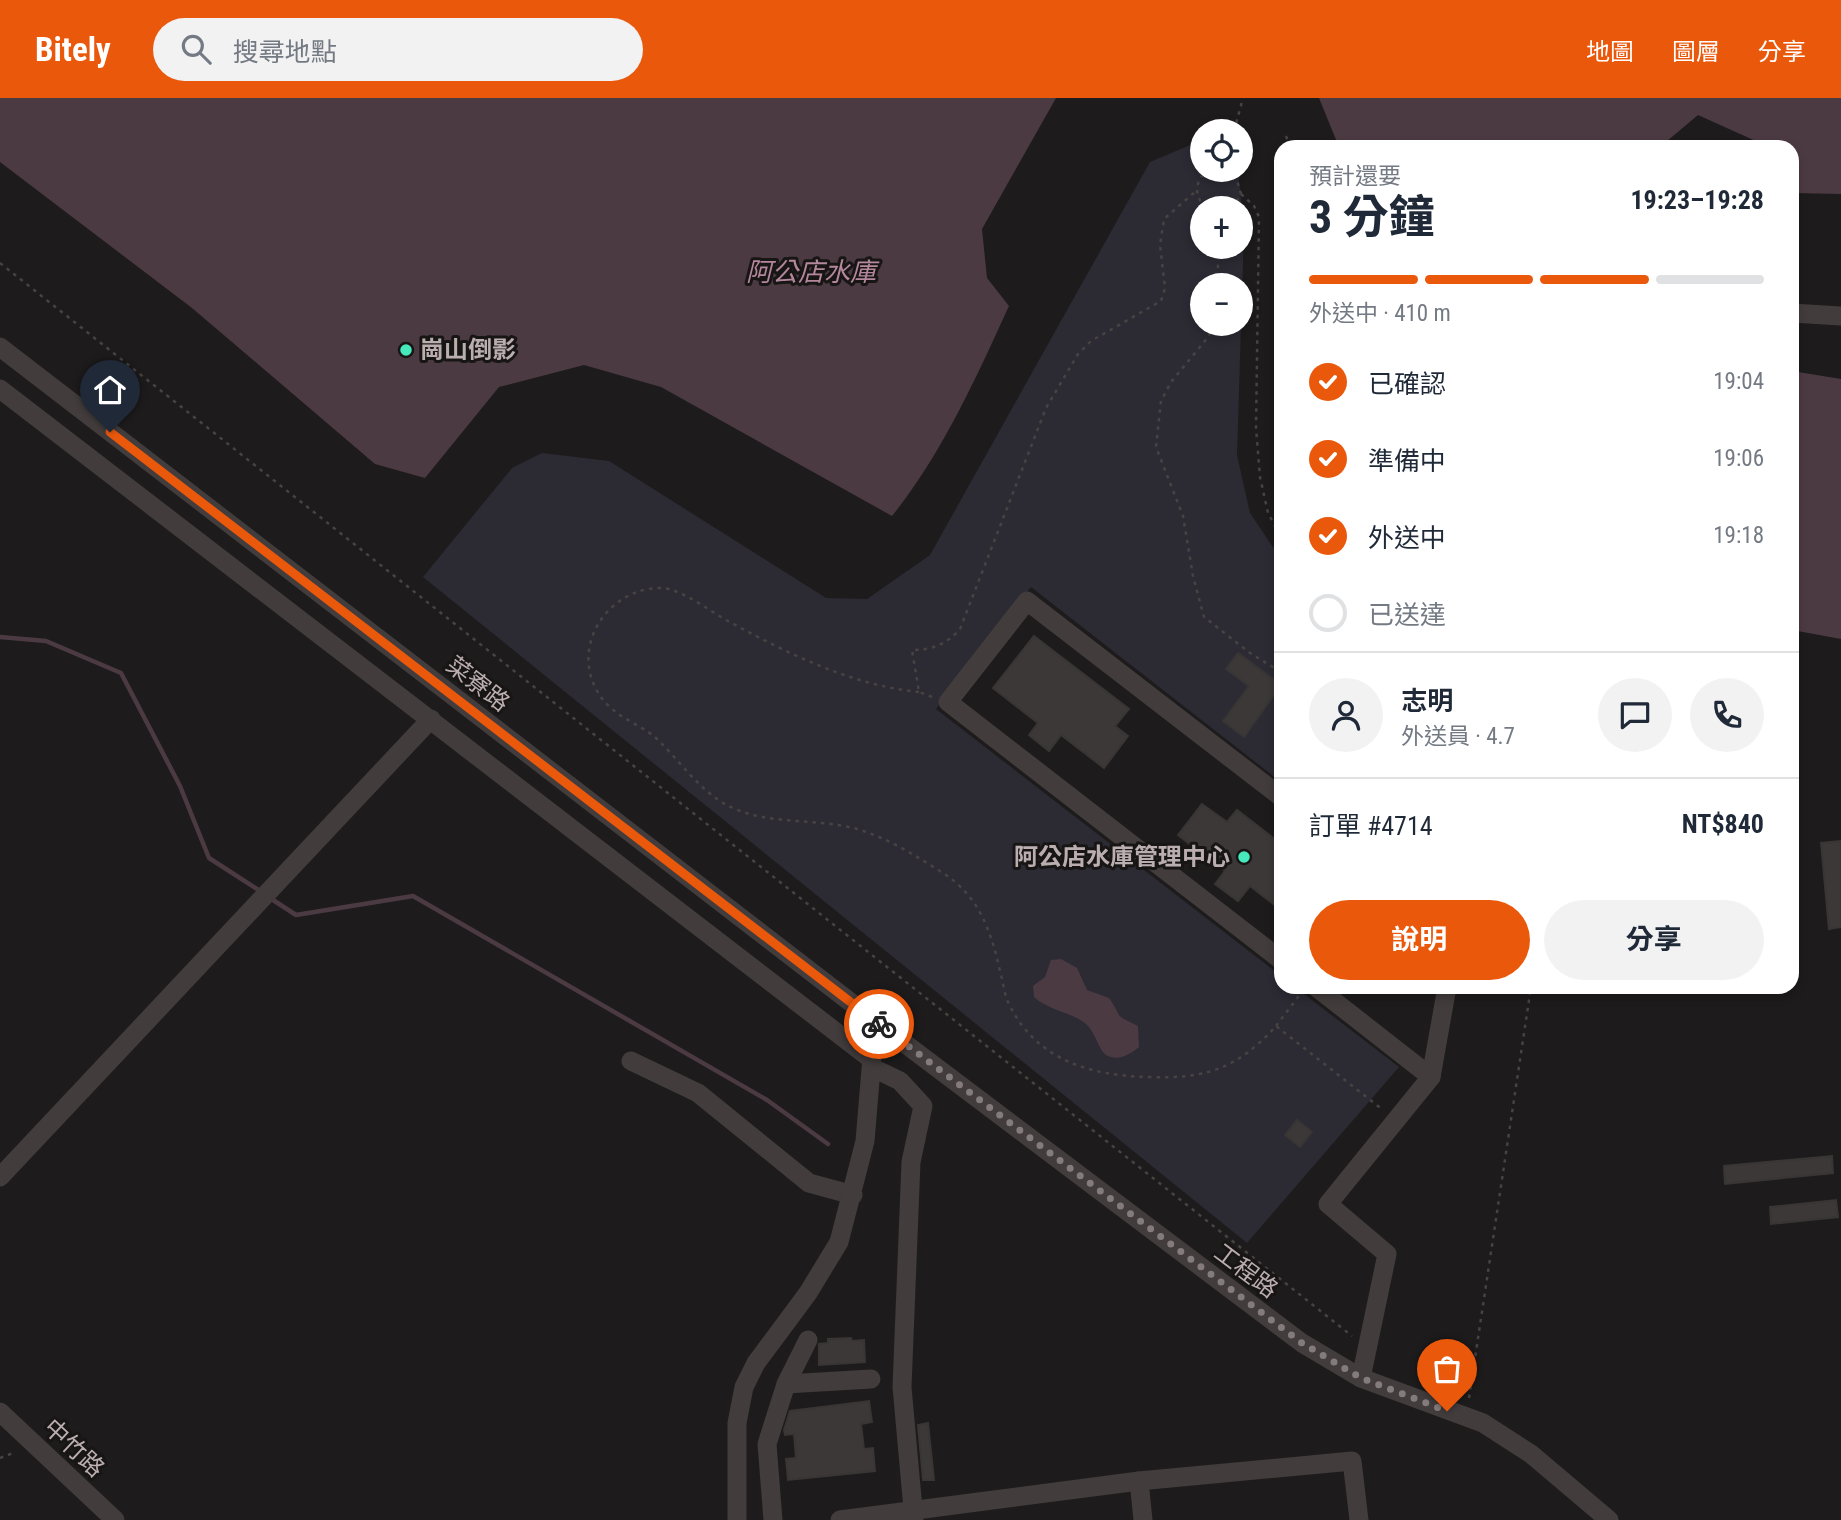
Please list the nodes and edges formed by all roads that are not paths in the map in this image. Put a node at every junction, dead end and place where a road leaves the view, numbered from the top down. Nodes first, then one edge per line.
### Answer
1 (1799, 313) edge
2 (1841, 316) edge
3 (0, 347) edge
4 (0, 389) edge
5 (431, 719) junction
6 (1274, 792) edge
7 (1274, 955) edge
8 (1325, 994) edge
9 (1446, 994) edge
10 (876, 1021) junction
11 (631, 1061) dead end
12 (872, 1071) junction
13 (1431, 1077) junction
14 (0, 1177) edge
15 (853, 1195) junction
16 (808, 1339) dead end
17 (1361, 1378) junction
18 (871, 1380) dead end
19 (786, 1384) junction
20 (0, 1412) edge
21 (1139, 1481) junction
22 (914, 1515) edge
23 (115, 1520) edge
24 (737, 1520) edge
25 (773, 1520) edge
26 (839, 1520) edge
27 (1143, 1520) edge
28 (1359, 1520) edge
29 (1609, 1520) edge

1 - 2 street
3 - 10 street, 菜寮路
4 - 5 street
5 - 12 street
5 - 14 street
6 - 7 street
8 - 13 street
9 - 13 street
10 - 12 street
10 - 17 street, 工程路
11 - 15 street
12 - 15 street
12 - 22 street
13 - 17 street
15 - 24 street
16 - 19 street
17 - 29 street, 工程路
18 - 19 street
19 - 25 street
20 - 23 street, 中竹路
21 - 22 street
21 - 27 street
21 - 28 street
22 - 26 street

